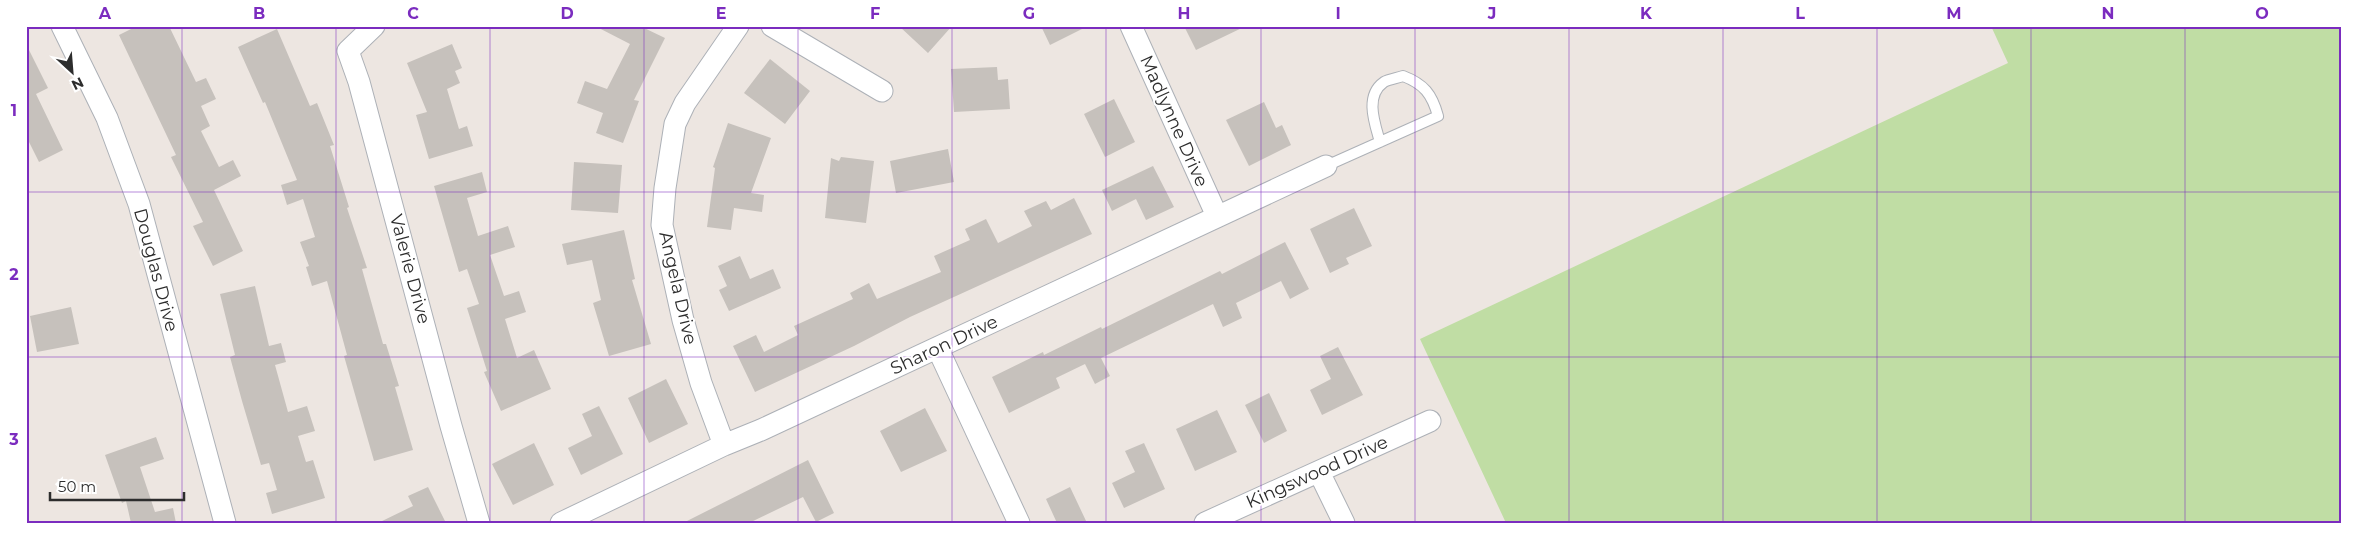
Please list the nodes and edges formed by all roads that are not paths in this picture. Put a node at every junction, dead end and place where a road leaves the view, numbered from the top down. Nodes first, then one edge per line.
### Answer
1 (62, 26) edge
2 (374, 26) edge
3 (738, 26) edge
4 (772, 26) edge
5 (1131, 26) edge
6 (882, 91) dead end
7 (1380, 142) junction
8 (1326, 166) joint
9 (1217, 216) junction
10 (938, 348) junction
11 (1430, 422) dead end
12 (724, 445) junction
13 (1319, 472) junction
14 (225, 523) edge
15 (479, 523) edge
16 (561, 523) edge
17 (1019, 523) edge
18 (1205, 523) edge
19 (1344, 523) edge

1 - 14 street, Douglas Drive
2 - 15 street, Valerie Drive
3 - 12 street, Angela Drive
4 - 6 street
5 - 9 street, Madlynne Drive
7 - 7 lane
7 - 8 lane
8 - 9 street, Sharon Drive
9 - 10 street, Sharon Drive
10 - 12 street, Sharon Drive
10 - 17 street
11 - 13 street, Kingswood Drive
12 - 16 street, Sharon Drive
13 - 18 street, Kingswood Drive
13 - 19 street

